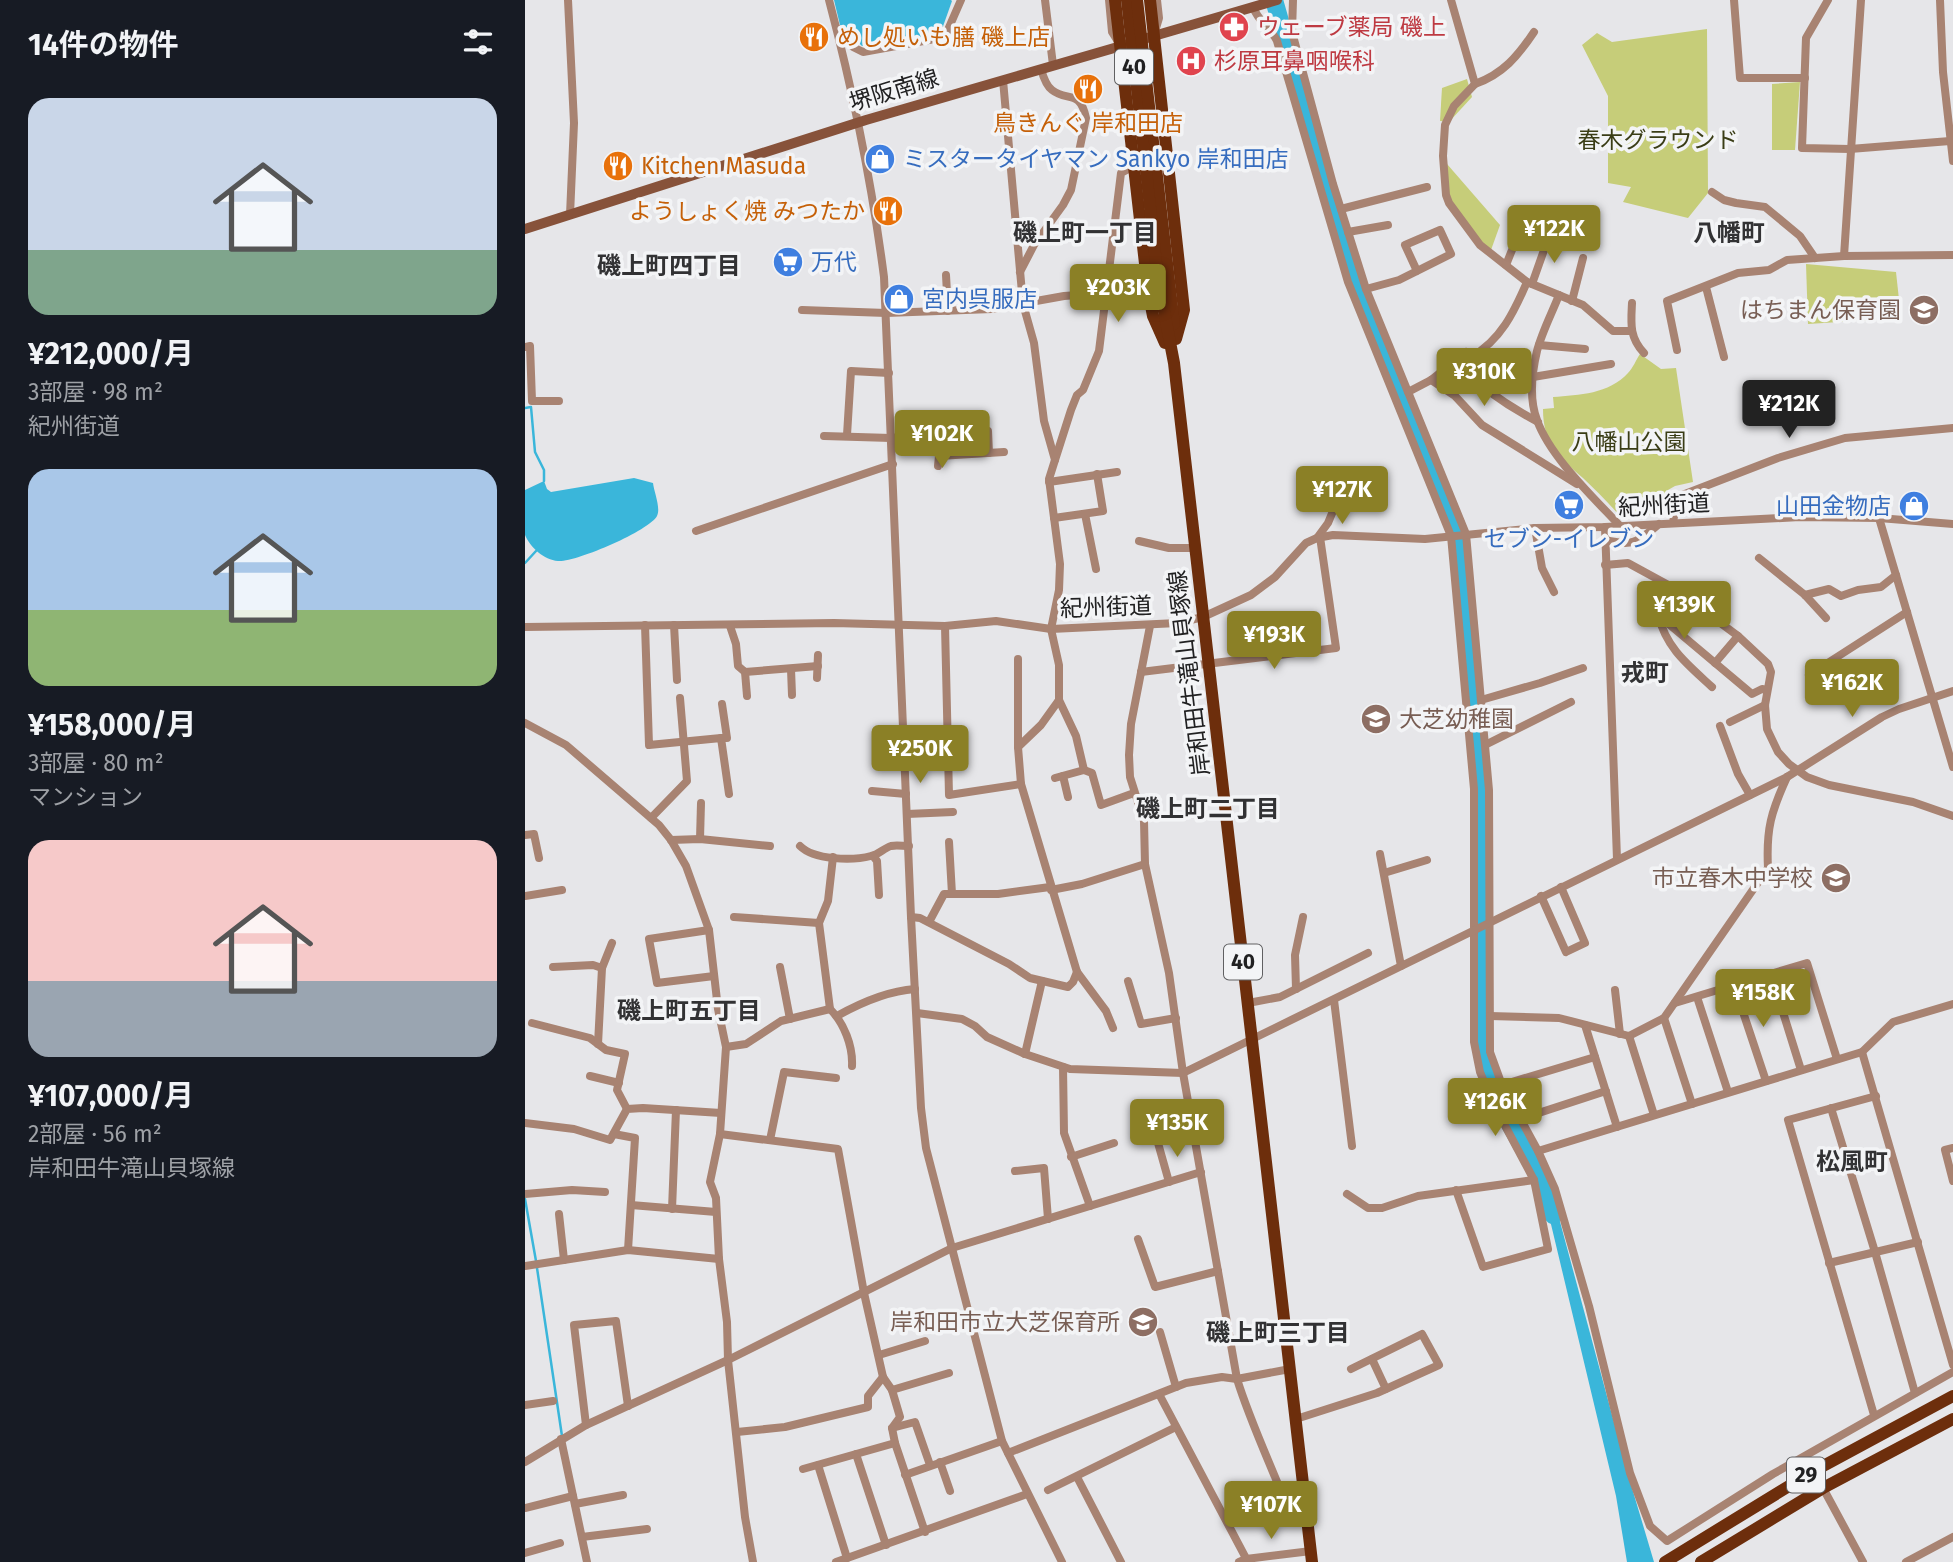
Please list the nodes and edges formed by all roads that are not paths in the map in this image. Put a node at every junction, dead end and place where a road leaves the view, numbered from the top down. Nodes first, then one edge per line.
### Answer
1 (568, 0) edge
2 (829, 0) edge
3 (961, 0) edge
4 (1045, 0) edge
5 (1109, 0) edge
6 (1115, 0) edge
7 (1126, 0) edge
8 (1137, 0) edge
9 (1150, 0) edge
10 (1157, 0) edge
11 (1277, 0) edge
12 (1293, 0) edge
13 (1451, 0) edge
14 (1734, 0) edge
15 (1828, 0) edge
16 (1861, 0) edge
17 (1940, 0) edge
18 (1255, 6) junction
19 (836, 27) junction
20 (1534, 32) dead end
21 (1154, 36) junction
22 (1120, 46) junction
23 (1053, 65) junction
24 (1041, 69) junction
25 (1805, 78) junction
26 (1003, 80) junction
27 (1475, 84) junction
28 (857, 123) junction
29 (1147, 133) junction
30 (1950, 141) junction
31 (1850, 149) junction
32 (1953, 161) edge
33 (1134, 166) junction
34 (1333, 184) junction
35 (1427, 187) dead end
36 (1320, 188) junction
37 (1712, 192) dead end
38 (1341, 208) junction
39 (570, 215) junction
40 (1388, 225) dead end
41 (525, 229) edge
42 (1348, 232) junction
43 (1549, 236) dead end
44 (1516, 240) dead end
45 (1953, 255) edge
46 (1844, 256) junction
47 (1583, 258) dead end
48 (1815, 258) junction
49 (1506, 265) junction
50 (1417, 271) junction
51 (1020, 272) junction
52 (946, 275) dead end
53 (1529, 283) junction
54 (1706, 287) junction
55 (1366, 289) junction
56 (1148, 290) junction
57 (1107, 293) junction
58 (1559, 295) junction
59 (1573, 301) junction
60 (1632, 303) dead end
61 (1023, 304) junction
62 (802, 310) dead end
63 (948, 311) junction
64 (886, 313) junction
65 (1631, 331) junction
66 (1176, 339) junction
67 (1539, 345) junction
68 (525, 347) edge
69 (1585, 349) dead end
70 (1677, 350) dead end
71 (1644, 353) dead end
72 (1724, 356) dead end
73 (1454, 362) junction
74 (1174, 363) junction
75 (1611, 364) dead end
76 (889, 373) junction
77 (1533, 377) junction
78 (1431, 380) junction
79 (1408, 392) junction
80 (559, 401) dead end
81 (1538, 422) junction
82 (1953, 428) edge
83 (988, 431) dead end
84 (847, 435) junction
85 (824, 436) dead end
86 (891, 438) junction
87 (1004, 452) dead end
88 (989, 453) junction
89 (939, 456) junction
90 (1055, 460) junction
91 (893, 464) junction
92 (937, 466) dead end
93 (1117, 472) dead end
94 (1097, 474) junction
95 (1049, 482) junction
96 (1585, 489) junction
97 (1338, 499) dead end
98 (1085, 514) junction
99 (1054, 518) junction
100 (1879, 518) junction
101 (1673, 523) junction
102 (1659, 524) junction
103 (1953, 524) edge
104 (1620, 526) junction
105 (1605, 527) junction
106 (1535, 528) junction
107 (696, 531) dead end
108 (1458, 535) junction
109 (1319, 537) junction
110 (1605, 540) junction
111 (1139, 541) dead end
112 (1195, 548) junction
113 (1759, 558) dead end
114 (1605, 565) junction
115 (1096, 569) dead end
116 (1896, 575) junction
117 (1672, 587) junction
118 (1553, 592) dead end
119 (1805, 595) junction
120 (1907, 612) junction
121 (1658, 615) junction
122 (1203, 617) junction
123 (1826, 618) dead end
124 (645, 625) junction
125 (674, 625) junction
126 (730, 626) junction
127 (899, 626) junction
128 (945, 626) junction
129 (1150, 626) junction
130 (525, 627) edge
131 (1051, 629) junction
132 (1738, 636) junction
133 (818, 654) dead end
134 (1018, 659) dead end
135 (1716, 663) junction
136 (1209, 665) junction
137 (818, 666) junction
138 (1583, 668) dead end
139 (791, 669) junction
140 (1141, 672) junction
141 (744, 673) junction
142 (1808, 675) dead end
143 (817, 678) dead end
144 (677, 680) dead end
145 (1712, 687) dead end
146 (1767, 690) junction
147 (1953, 691) edge
148 (792, 695) dead end
149 (747, 696) dead end
150 (680, 698) dead end
151 (1933, 698) junction
152 (1059, 700) junction
153 (1481, 700) junction
154 (1571, 702) dead end
155 (722, 704) dead end
156 (1765, 705) junction
157 (1730, 722) dead end
158 (525, 723) edge
159 (1720, 726) dead end
160 (722, 738) junction
161 (684, 742) junction
162 (1486, 744) junction
163 (1019, 747) junction
164 (1953, 767) edge
165 (1084, 770) junction
166 (1800, 770) junction
167 (1787, 777) junction
168 (1021, 784) junction
169 (871, 791) dead end
170 (1134, 793) junction
171 (729, 794) dead end
172 (906, 794) junction
173 (1750, 795) junction
174 (1068, 797) dead end
175 (701, 803) dead end
176 (953, 812) dead end
177 (907, 814) junction
178 (1953, 816) edge
179 (651, 818) junction
180 (525, 835) edge
181 (700, 839) junction
182 (671, 840) junction
183 (950, 842) dead end
184 (771, 846) dead end
185 (800, 846) dead end
186 (909, 846) junction
187 (1380, 854) dead end
188 (873, 856) junction
189 (833, 857) junction
190 (539, 858) dead end
191 (1617, 859) junction
192 (1427, 860) dead end
193 (1145, 864) junction
194 (1384, 873) junction
195 (1561, 887) junction
196 (1050, 888) junction
197 (562, 890) dead end
198 (952, 894) junction
199 (879, 895) dead end
200 (525, 896) edge
201 (1541, 896) junction
202 (734, 917) dead end
203 (911, 917) junction
204 (1303, 917) dead end
205 (929, 922) junction
206 (1489, 922) junction
207 (819, 923) junction
208 (1476, 928) junction
209 (709, 930) junction
210 (612, 943) dead end
211 (1368, 953) dead end
212 (1401, 966) junction
213 (554, 967) dead end
214 (780, 967) dead end
215 (603, 968) junction
216 (1077, 972) junction
217 (1771, 974) junction
218 (714, 976) junction
219 (1042, 981) junction
220 (1128, 981) dead end
221 (1734, 985) junction
222 (915, 989) junction
223 (1296, 989) junction
224 (1615, 990) dead end
225 (1697, 996) junction
226 (1333, 1000) junction
227 (1248, 1003) junction
228 (1675, 1003) junction
229 (1953, 1004) edge
230 (834, 1012) junction
231 (917, 1013) junction
232 (1490, 1016) junction
233 (1176, 1018) junction
234 (1664, 1018) junction
235 (790, 1019) junction
236 (531, 1023) dead end
237 (1585, 1025) junction
238 (1113, 1028) dead end
239 (1625, 1035) junction
240 (1252, 1038) junction
241 (598, 1044) junction
242 (726, 1047) junction
243 (1862, 1052) junction
244 (1025, 1054) junction
245 (1595, 1057) junction
246 (1837, 1059) junction
247 (852, 1066) dead end
248 (1063, 1067) junction
249 (1801, 1070) junction
250 (1183, 1073) junction
251 (590, 1076) dead end
252 (837, 1078) dead end
253 (1766, 1081) junction
254 (619, 1083) junction
255 (1502, 1086) junction
256 (1605, 1091) junction
257 (1728, 1092) junction
258 (1876, 1096) junction
259 (1692, 1104) junction
260 (1831, 1108) junction
261 (627, 1110) junction
262 (676, 1110) junction
263 (721, 1113) junction
264 (1654, 1115) junction
265 (1520, 1119) junction
266 (525, 1123) edge
267 (1617, 1127) junction
268 (614, 1134) junction
269 (720, 1134) junction
270 (771, 1140) junction
271 (1114, 1143) dead end
272 (1158, 1143) dead end
273 (1352, 1146) dead end
274 (1953, 1147) edge
275 (1538, 1151) junction
276 (1071, 1157) junction
277 (1015, 1171) dead end
278 (1201, 1172) junction
279 (1534, 1181) junction
280 (1953, 1181) edge
281 (1169, 1182) junction
282 (1456, 1190) junction
283 (605, 1192) dead end
284 (525, 1194) edge
285 (1347, 1194) dead end
286 (631, 1205) junction
287 (1090, 1206) junction
288 (672, 1209) junction
289 (716, 1212) junction
290 (559, 1214) dead end
291 (1048, 1219) junction
292 (1138, 1239) dead end
293 (1918, 1242) junction
294 (952, 1248) junction
295 (628, 1250) junction
296 (1875, 1252) junction
297 (719, 1259) junction
298 (564, 1260) junction
299 (1829, 1263) junction
300 (525, 1266) edge
301 (1218, 1271) junction
302 (864, 1293) junction
303 (1160, 1332) dead end
304 (925, 1341) dead end
305 (879, 1355) junction
306 (1372, 1359) junction
307 (728, 1360) junction
308 (1953, 1365) edge
309 (1290, 1368) junction
310 (1351, 1369) dead end
311 (1953, 1372) edge
312 (949, 1373) dead end
313 (883, 1377) junction
314 (1237, 1379) junction
315 (1176, 1387) junction
316 (1386, 1389) junction
317 (893, 1390) junction
318 (1915, 1393) junction
319 (1159, 1394) junction
320 (1953, 1396) edge
321 (553, 1401) dead end
322 (525, 1405) edge
323 (628, 1406) junction
324 (1874, 1415) junction
325 (1296, 1419) junction
326 (1953, 1419) edge
327 (586, 1425) junction
328 (1176, 1427) junction
329 (892, 1428) junction
330 (737, 1432) junction
331 (561, 1438) junction
332 (1002, 1441) junction
333 (895, 1443) junction
334 (1007, 1453) junction
335 (856, 1454) junction
336 (525, 1462) edge
337 (940, 1462) junction
338 (818, 1465) junction
339 (930, 1465) junction
340 (803, 1469) dead end
341 (905, 1475) junction
342 (1077, 1477) junction
343 (1823, 1488) junction
344 (1048, 1490) dead end
345 (950, 1491) dead end
346 (1027, 1494) junction
347 (623, 1496) dead end
348 (574, 1500) junction
349 (525, 1508) edge
350 (1308, 1521) junction
351 (647, 1529) dead end
352 (925, 1532) junction
353 (582, 1537) junction
354 (1953, 1537) edge
355 (560, 1543) dead end
356 (886, 1545) junction
357 (525, 1553) edge
358 (1312, 1557) edge
359 (847, 1558) junction
360 (1244, 1561) edge
361 (587, 1562) edge
362 (753, 1562) edge
363 (837, 1562) edge
364 (1062, 1562) edge
365 (1121, 1562) edge
366 (1665, 1562) edge
367 (1701, 1562) edge
368 (1863, 1562) edge
369 (1906, 1562) edge

1 - 39 street
2 - 19 street
3 - 19 street
4 - 23 street
5 - 22 street
6 - 22 main road
7 - 29 main road, 岸和田牛滝山貝塚線 / 40, bridge
8 - 29 main road, 岸和田牛滝山貝塚線 / 40, bridge
9 - 21 main road
10 - 21 street
11 - 18 main road, 堺阪南線
12 - 34 street
13 - 27 street
14 - 25 street
15 - 25 street
16 - 31 street
17 - 30 street
18 - 21 main road, 堺阪南線
18 - 36 street
19 - 28 street
20 - 27 street
21 - 22 main road, 堺阪南線
21 - 66 main road
22 - 23 main road, 堺阪南線
22 - 33 main road
23 - 24 main road, 堺阪南線
24 - 26 main road, 堺阪南線
24 - 51 street
25 - 31 street
26 - 28 main road, 堺阪南線
26 - 51 street
27 - 49 street
28 - 39 main road, 堺阪南線
28 - 64 street
29 - 66 main road, 岸和田牛滝山貝塚線 / 40
29 - 74 main road, 岸和田牛滝山貝塚線 / 40
30 - 31 street
30 - 32 street
31 - 46 street
33 - 56 main road
33 - 57 street
34 - 36 street
34 - 38 street
35 - 38 street
36 - 108 street
37 - 48 street
38 - 42 street
39 - 41 main road, 堺阪南線
40 - 42 street
42 - 55 street
43 - 53 street
44 - 49 street
45 - 46 street
46 - 48 street
47 - 59 street
48 - 54 street
49 - 53 street
50 - 50 street
50 - 55 street
51 - 61 street
52 - 63 street
53 - 58 street
53 - 73 street
54 - 70 street
54 - 72 street
55 - 79 street
56 - 57 street
56 - 74 main road
57 - 61 street
57 - 90 street
58 - 59 street
58 - 67 street
59 - 65 street
60 - 65 street
61 - 63 street
61 - 90 street
62 - 64 street
63 - 64 street
64 - 76 street
65 - 71 street
66 - 74 main road, 岸和田牛滝山貝塚線 / 40
67 - 69 street
67 - 77 street
68 - 80 street
73 - 78 street
73 - 81 street
74 - 112 main road, 岸和田牛滝山貝塚線 / 40
75 - 77 street
76 - 84 street
76 - 86 street
77 - 81 street
78 - 79 street
78 - 96 street
79 - 108 street
81 - 96 street
82 - 101 street
83 - 88 street
84 - 85 street
84 - 86 street
86 - 89 street
86 - 91 street
87 - 88 street
88 - 89 street
89 - 92 street
90 - 95 street
91 - 107 street
91 - 127 street
93 - 94 street
94 - 95 street
94 - 98 street
95 - 99 street
96 - 104 street
97 - 109 street
98 - 99 street
98 - 115 street
99 - 131 street
100 - 101 street, 紀州街道
100 - 103 street, 紀州街道
100 - 116 street
101 - 102 street, 紀州街道
102 - 104 street, 紀州街道
102 - 110 street
104 - 105 street, 紀州街道
105 - 106 street, 紀州街道
105 - 110 street
106 - 108 street, 紀州街道
106 - 118 street
108 - 109 street, 紀州街道
108 - 153 street
108 - 208 street
109 - 122 street, 紀州街道
109 - 136 street
110 - 114 street
111 - 112 street
112 - 122 main road, 岸和田牛滝山貝塚線 / 40
113 - 119 street
114 - 117 street
114 - 191 street
116 - 119 street
116 - 120 street
117 - 121 street
117 - 132 street
119 - 123 street
120 - 142 street
120 - 151 street
121 - 135 street
121 - 145 street
122 - 129 street, 紀州街道
122 - 136 main road, 岸和田牛滝山貝塚線 / 40
124 - 125 street, 紀州街道
124 - 130 street, 紀州街道
124 - 161 street
125 - 126 street, 紀州街道
125 - 144 street
126 - 127 street, 紀州街道
126 - 141 street
127 - 128 street, 紀州街道
127 - 172 street
128 - 131 street, 紀州街道
128 - 168 street
129 - 131 street, 紀州街道
129 - 140 street
131 - 152 street
132 - 135 street
132 - 146 street
133 - 137 street
134 - 163 street
135 - 146 street
136 - 140 street
136 - 227 main road, 岸和田牛滝山貝塚線 / 40
137 - 139 street
137 - 143 street
138 - 153 street
139 - 141 street
139 - 148 street
140 - 170 street
141 - 149 street
146 - 156 street
147 - 151 street
150 - 161 street
151 - 164 street
151 - 166 street
152 - 163 street
152 - 165 street
153 - 162 street
154 - 162 street
155 - 160 street
156 - 157 street
156 - 166 street
158 - 179 street
159 - 173 street
160 - 161 street
160 - 171 street
161 - 179 street
162 - 206 street
163 - 168 street
165 - 170 street
165 - 174 street
166 - 167 street
166 - 178 street
167 - 173 street
167 - 228 street
168 - 196 street
169 - 172 street
170 - 193 street
172 - 177 street
173 - 191 street
175 - 181 street
176 - 177 street
177 - 186 street
179 - 182 street
180 - 190 street
181 - 182 street
181 - 184 street
182 - 209 street
183 - 198 street
185 - 189 street
186 - 188 street
186 - 203 street
187 - 194 street
188 - 189 street
188 - 199 street
189 - 207 street
191 - 195 street
192 - 194 street
193 - 196 street
193 - 233 street
194 - 212 street
195 - 201 street
195 - 201 street
196 - 198 street
196 - 216 street
197 - 200 street
198 - 205 street
201 - 206 street
202 - 207 street
203 - 205 street
203 - 222 street
204 - 223 street
205 - 219 street
206 - 208 street
206 - 232 street
207 - 230 street
208 - 212 street
208 - 279 street
209 - 218 street
209 - 218 street
210 - 215 street
211 - 223 street
212 - 226 street
213 - 215 street
214 - 235 street
215 - 241 street
216 - 219 street
216 - 238 street
217 - 221 street
217 - 246 street
217 - 249 street
218 - 242 street
219 - 244 street
220 - 233 street
221 - 225 street
221 - 253 street
222 - 230 street
222 - 231 street
223 - 227 street
224 - 239 street
225 - 228 street
225 - 257 street
226 - 240 street
226 - 273 street
227 - 240 main road, 岸和田牛滝山貝塚線 / 40
228 - 234 street
229 - 243 street
230 - 235 street
230 - 247 street
231 - 244 street
231 - 294 street
232 - 237 street
232 - 255 street
233 - 250 street
234 - 239 street
234 - 259 street
235 - 242 street
236 - 241 street
237 - 239 street
237 - 245 street
239 - 264 street
240 - 250 street
240 - 309 main road, 岸和田牛滝山貝塚線 / 40
241 - 254 street
242 - 263 street
243 - 246 street
243 - 258 street
244 - 248 street
245 - 255 street
245 - 256 street
246 - 249 street
248 - 250 street
248 - 276 street
249 - 253 street
250 - 278 street
251 - 254 street
252 - 270 street
253 - 257 street
254 - 261 street
255 - 265 street
256 - 265 street
256 - 267 street
257 - 259 street
258 - 260 street
258 - 293 street
259 - 264 street
260 - 296 street
260 - 299 street
261 - 262 street
261 - 268 street
262 - 263 street
262 - 288 street
263 - 269 street
264 - 267 street
265 - 275 street
266 - 268 street
267 - 275 street
268 - 286 street
269 - 270 street
269 - 289 street
270 - 302 street
271 - 276 street
272 - 281 street
274 - 280 street
275 - 324 street
276 - 287 street
277 - 291 street
278 - 281 street
278 - 301 street
279 - 282 street
279 - 282 street
281 - 287 street
282 - 285 street
283 - 284 street
286 - 288 street
286 - 295 street
287 - 291 street
288 - 289 street
289 - 297 street
290 - 298 street
291 - 294 street
292 - 301 street
293 - 296 street
293 - 308 street
294 - 302 street
294 - 332 street
295 - 297 street
295 - 298 street
296 - 299 street
296 - 318 street
297 - 307 street
298 - 300 street
299 - 324 street
301 - 314 street
302 - 305 street
302 - 307 street
303 - 315 street
304 - 305 street
305 - 313 street
306 - 310 street
306 - 316 street
306 - 316 street
307 - 323 street
307 - 330 street
309 - 314 street
309 - 325 main road, 岸和田牛滝山貝塚線 / 40
311 - 318 street
312 - 317 street
313 - 317 street
313 - 330 street
314 - 315 street
314 - 350 street
315 - 319 street
316 - 325 street
317 - 329 street
318 - 324 street
319 - 328 street
319 - 334 street
320 - 366 main road, 29
321 - 322 street
323 - 327 street
323 - 327 street
325 - 350 main road, 岸和田牛滝山貝塚線 / 40
326 - 343 main road, 29
327 - 331 street
328 - 342 street
328 - 360 street
329 - 333 street
329 - 339 street
330 - 362 street
331 - 336 street
331 - 348 street
332 - 334 street
332 - 337 street
333 - 335 street
333 - 341 street
334 - 346 street
335 - 338 street
335 - 356 street
337 - 339 street
337 - 345 street
338 - 340 street
338 - 359 street
339 - 341 street
341 - 352 street
342 - 344 street
342 - 365 street
343 - 367 main road, 29
343 - 368 street
346 - 352 street
346 - 364 street
347 - 348 street
348 - 349 street
348 - 353 street
350 - 358 main road, 岸和田牛滝山貝塚線 / 40
351 - 353 street
352 - 356 street
353 - 361 street
354 - 369 street
355 - 357 street
356 - 359 street
358 - 360 street
359 - 363 street

